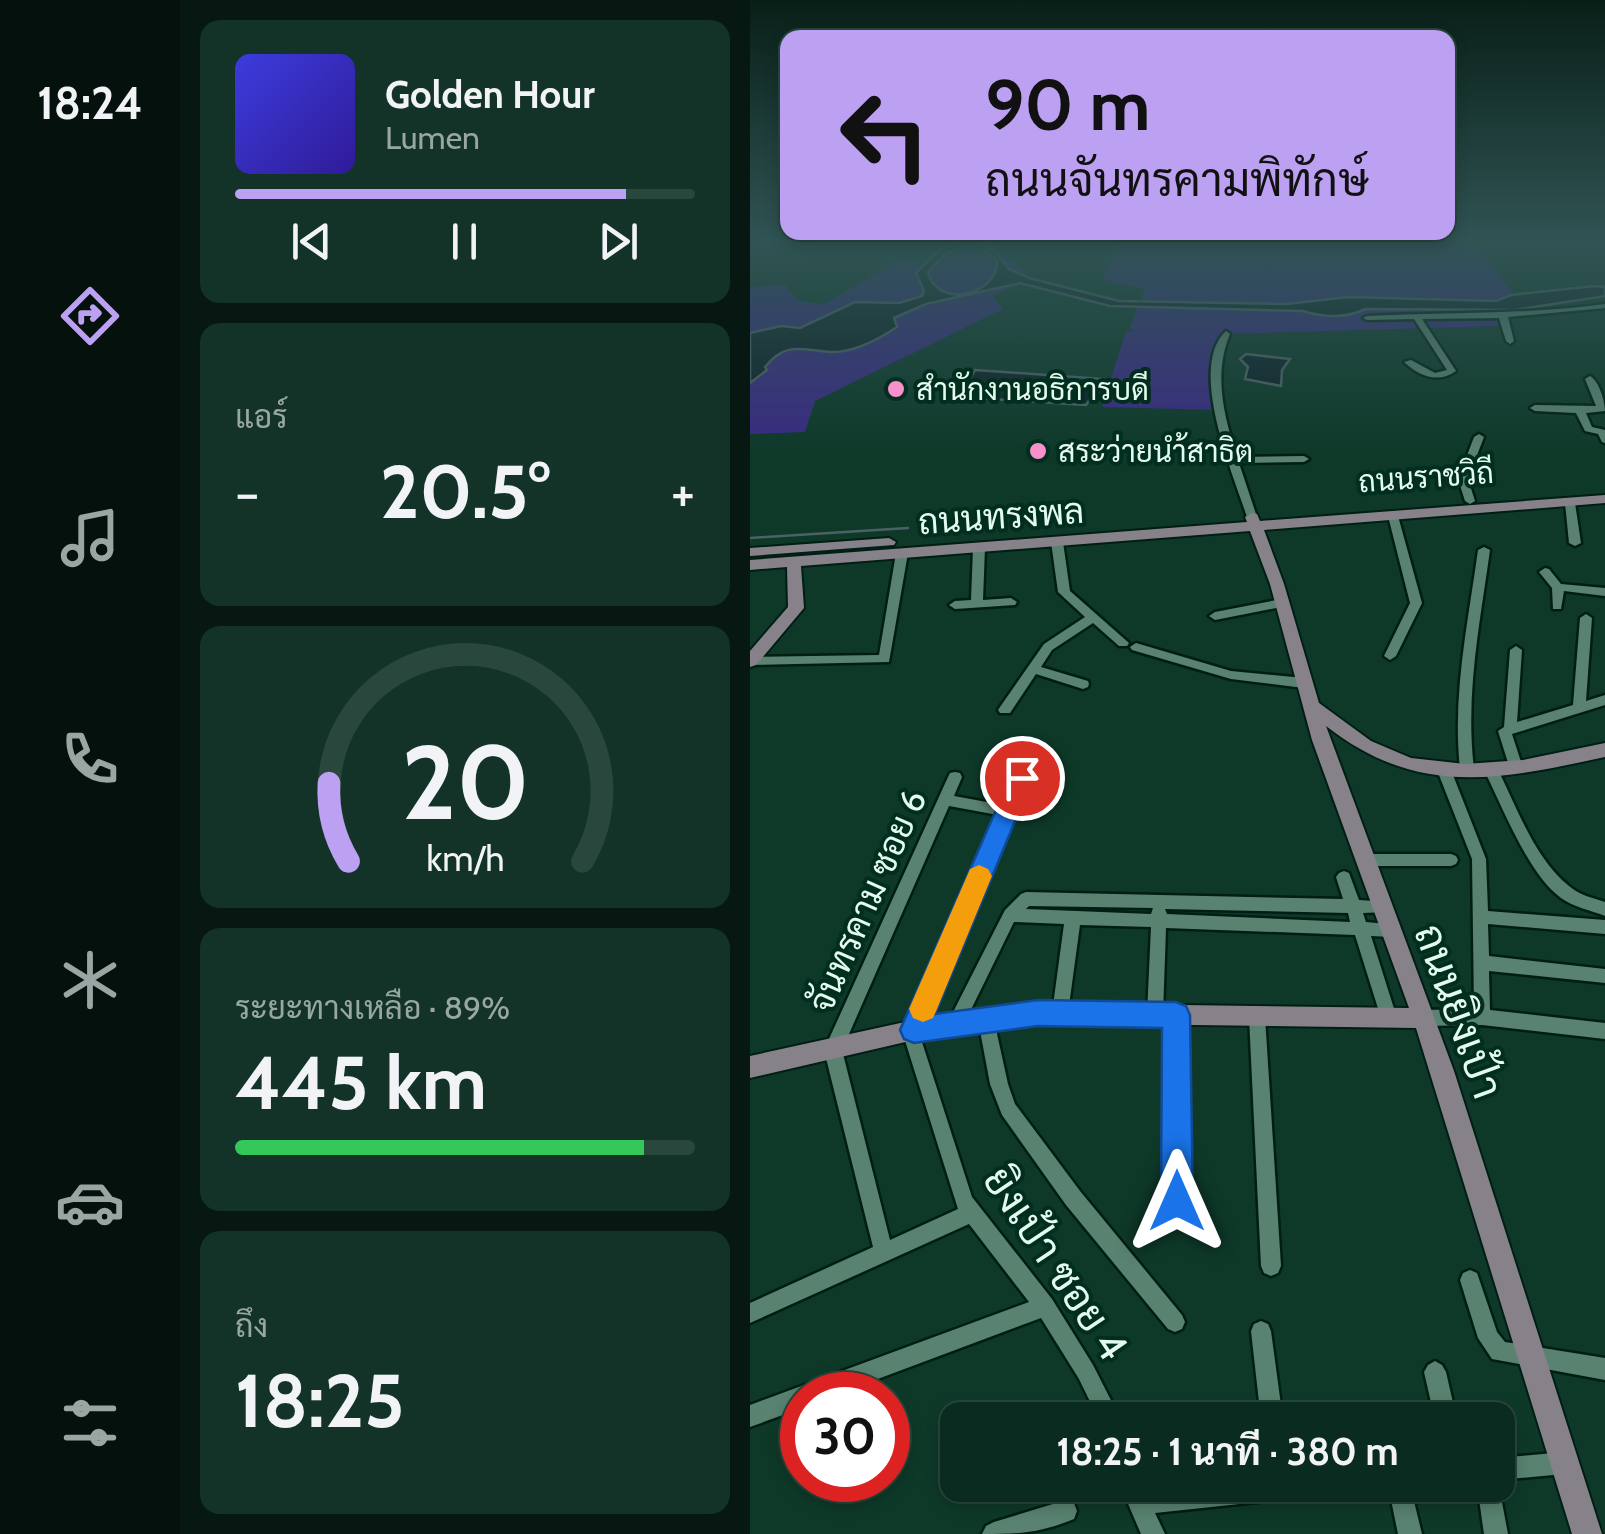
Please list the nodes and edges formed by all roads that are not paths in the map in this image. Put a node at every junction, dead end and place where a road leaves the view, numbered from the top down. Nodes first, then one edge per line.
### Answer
1 (1576, 311) edge
2 (1416, 315) junction
3 (1503, 316) junction
4 (1367, 318) dead end
5 (1226, 334) dead end
6 (1510, 341) dead end
7 (1408, 362) dead end
8 (1590, 380) dead end
9 (1535, 408) dead end
10 (1580, 410) junction
11 (1479, 437) dead end
12 (1605, 440) edge
13 (1304, 458) dead end
14 (1235, 460) junction
15 (1605, 491) edge
16 (1605, 499) edge
17 (1470, 501) junction
18 (1570, 503) junction
19 (1393, 516) junction
20 (1254, 522) junction
21 (1057, 542) junction
22 (1575, 543) dead end
23 (978, 548) junction
24 (1484, 550) dead end
25 (750, 552) edge
26 (902, 554) junction
27 (801, 557) junction
28 (750, 565) edge
29 (1545, 572) dead end
30 (1558, 587) junction
31 (1605, 592) edge
32 (1012, 602) dead end
33 (1282, 603) junction
34 (978, 604) junction
35 (955, 605) dead end
36 (1557, 606) dead end
37 (1215, 616) dead end
38 (1094, 617) junction
39 (1586, 618) dead end
40 (1516, 650) dead end
41 (1390, 656) dead end
42 (750, 661) edge
43 (1034, 669) junction
44 (1304, 682) junction
45 (1083, 684) dead end
46 (1605, 700) edge
47 (1579, 708) junction
48 (1005, 710) dead end
49 (1510, 729) junction
50 (1331, 735) junction
51 (1605, 750) edge
52 (1515, 765) junction
53 (1490, 768) junction
54 (1444, 770) junction
55 (1466, 770) junction
56 (956, 777) dead end
57 (1022, 778) dead end
58 (945, 800) junction
59 (1006, 812) junction
60 (1365, 860) junction
61 (1451, 860) dead end
62 (1344, 877) dead end
63 (1159, 901) junction
64 (1382, 907) junction
65 (1354, 908) junction
66 (1605, 909) edge
67 (1010, 915) junction
68 (1073, 916) junction
69 (1482, 917) junction
70 (1159, 919) junction
71 (1605, 927) edge
72 (1391, 930) junction
73 (1362, 931) junction
74 (1482, 963) junction
75 (1605, 976) edge
76 (1060, 1012) junction
77 (1165, 1015) junction
78 (1257, 1017) junction
79 (1482, 1017) junction
80 (1388, 1018) junction
81 (1423, 1018) junction
82 (986, 1020) junction
83 (954, 1024) junction
84 (912, 1030) junction
85 (1605, 1032) edge
86 (833, 1050) junction
87 (750, 1067) edge
88 (1177, 1201) dead end
89 (971, 1213) junction
90 (883, 1250) junction
91 (1271, 1266) dead end
92 (1470, 1280) dead end
93 (1044, 1306) junction
94 (750, 1313) edge
95 (1175, 1322) dead end
96 (1261, 1331) dead end
97 (1531, 1354) junction
98 (1605, 1370) edge
99 (869, 1372) edge
100 (1435, 1372) dead end
101 (1101, 1402) edge
102 (1270, 1402) edge
103 (1442, 1402) edge
104 (780, 1405) edge
105 (750, 1416) edge
106 (1564, 1463) junction
107 (1515, 1467) edge
108 (1138, 1502) edge
109 (1403, 1502) edge
110 (1491, 1502) edge
111 (1066, 1511) dead end
112 (994, 1534) edge
113 (1152, 1534) edge
114 (1410, 1534) edge
115 (1496, 1534) edge
116 (1587, 1534) edge

1 - 3 street
2 - 3 street
2 - 4 street
2 - 7 street
3 - 6 street
5 - 14 street
8 - 10 street
9 - 10 street
10 - 12 street
11 - 17 street
13 - 14 street
14 - 20 street
15 - 17 main road, ถนนราชวิถี
16 - 18 main road, ถนนราชวิถี
17 - 20 main road, ถนนราชวิถี
18 - 19 main road, ถนนราชวิถี
18 - 22 street
19 - 20 main road, ถนนราชวิถี
19 - 41 street
20 - 21 main road, ถนนทรงพล
20 - 27 main road, ถนนทรงพล
20 - 33 main road, ถนนยิงเป้า
21 - 23 main road, ถนนทรงพล
21 - 38 street
23 - 26 main road, ถนนทรงพล
23 - 34 street
24 - 55 street
25 - 27 main road, ถนนทรงพล
26 - 27 main road, ถนนทรงพล
26 - 42 street
27 - 28 main road, ถนนทรงพล
27 - 42 main road
29 - 30 street
30 - 31 street
30 - 36 street
32 - 34 street
33 - 37 street
33 - 44 main road, ถนนยิงเป้า
34 - 35 street
38 - 43 street
38 - 44 street
39 - 47 street
40 - 49 street
43 - 45 street
43 - 48 street
44 - 50 main road, ถนนยิงเป้า
46 - 47 street
47 - 49 street
49 - 52 street
50 - 54 main road
50 - 60 main road, ถนนยิงเป้า
51 - 52 main road
52 - 53 main road
53 - 55 main road
53 - 66 street
54 - 55 main road
54 - 69 street
56 - 58 street, จันทรคาม ซอย 6
57 - 59 street
58 - 59 street
58 - 86 street, จันทรคาม ซอย 6
59 - 84 street
60 - 61 street
60 - 64 main road, ถนนยิงเป้า
62 - 65 street
63 - 65 street
63 - 67 street
63 - 70 street
64 - 65 street
64 - 72 main road, ถนนยิงเป้า
65 - 73 street
67 - 68 street
67 - 83 street
68 - 70 street
68 - 76 street
69 - 71 street
69 - 74 street
70 - 73 street
70 - 77 street
72 - 73 street
72 - 81 main road, ถนนยิงเป้า
73 - 80 street
74 - 75 street
74 - 79 street
76 - 77 main road
76 - 82 main road
77 - 78 main road
77 - 88 street
78 - 80 main road
78 - 91 street
79 - 81 street
79 - 85 street
80 - 81 main road
81 - 97 main road, ถนนยิงเป้า
82 - 83 main road
82 - 95 street
83 - 84 main road
84 - 86 main road
84 - 89 street, ยิงเป้า ซอย 4
86 - 87 main road
86 - 90 street
89 - 90 street
89 - 93 street, ยิงเป้า ซอย 4
90 - 94 street
92 - 97 street
93 - 99 street
93 - 101 street, ยิงเป้า ซอย 4
96 - 102 street
97 - 98 street
97 - 106 main road, ถนนยิงเป้า
100 - 103 street
104 - 105 street
106 - 107 street
106 - 116 main road, ถนนยิงเป้า
108 - 113 street
109 - 114 street
110 - 115 street
111 - 112 street

